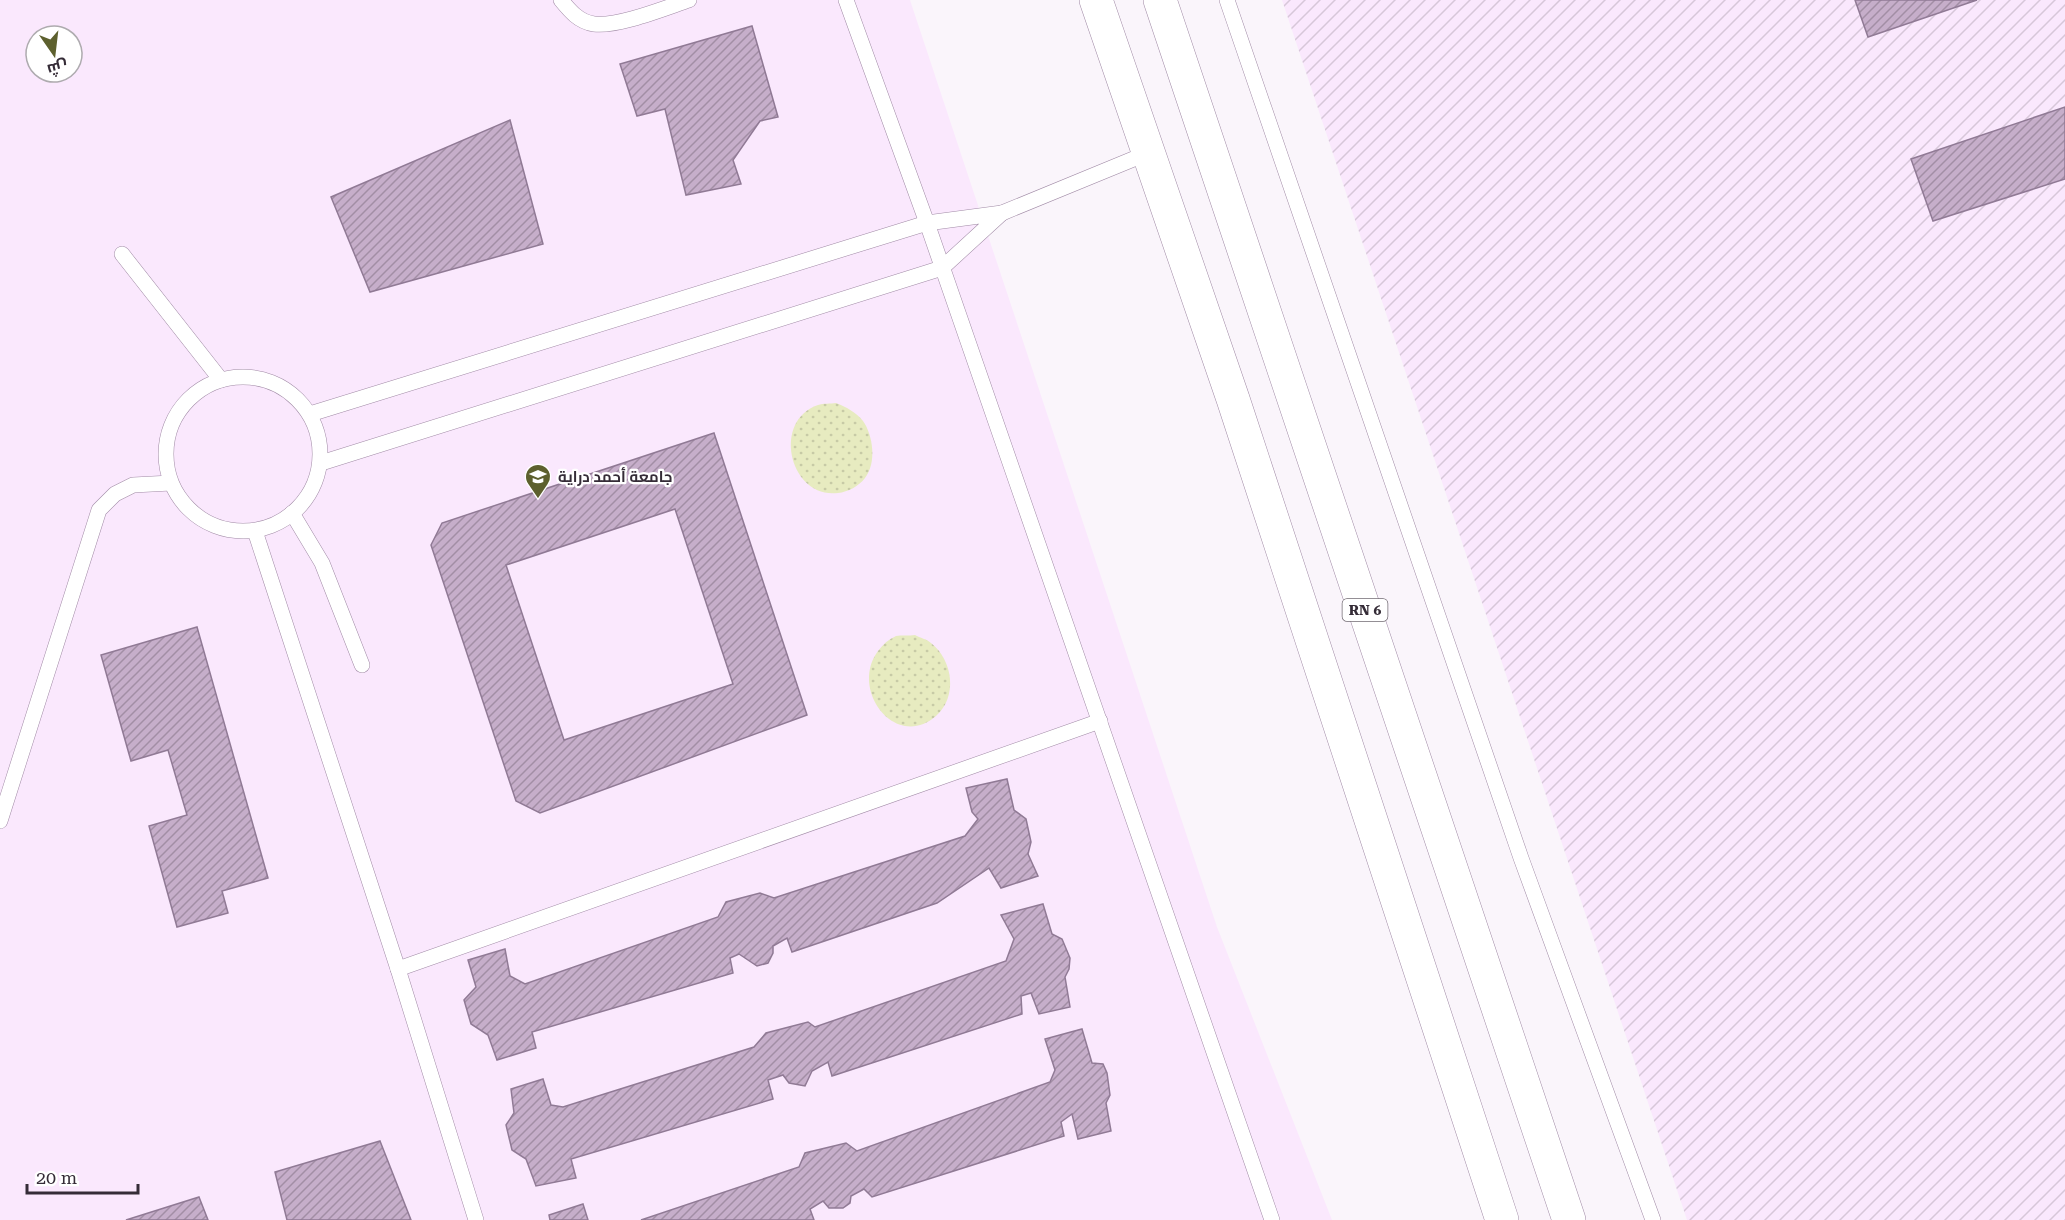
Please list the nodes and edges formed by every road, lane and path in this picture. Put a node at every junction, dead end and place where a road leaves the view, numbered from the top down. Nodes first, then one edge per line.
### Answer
1 (561, 0) edge
2 (689, 0) edge
3 (846, 0) edge
4 (1095, 0) edge
5 (1160, 0) edge
6 (1227, 0) edge
7 (1148, 153) junction
8 (1002, 213) junction
9 (927, 223) junction
10 (122, 254) dead end
11 (942, 268) junction
12 (221, 380) junction
13 (310, 414) junction
14 (321, 463) junction
15 (171, 483) junction
16 (292, 513) junction
17 (255, 531) junction
18 (362, 665) dead end
19 (1100, 721) junction
20 (0, 821) edge
21 (398, 969) junction
22 (476, 1220) edge
23 (1272, 1220) edge
24 (1502, 1220) edge
25 (1569, 1220) edge
26 (1653, 1220) edge

1 - 2 lane
3 - 9 lane
4 - 7 main road
5 - 25 main road, RN 6
6 - 26 lane
7 - 8 lane
7 - 24 main road
8 - 9 lane
8 - 11 lane
9 - 11 lane
9 - 13 lane
10 - 12 lane
11 - 14 lane
11 - 19 lane
12 - 13 lane
12 - 15 lane
13 - 14 lane
14 - 16 lane
15 - 17 lane
15 - 20 lane
16 - 17 lane
16 - 18 lane
17 - 21 lane
19 - 21 lane
19 - 23 lane
21 - 22 lane

